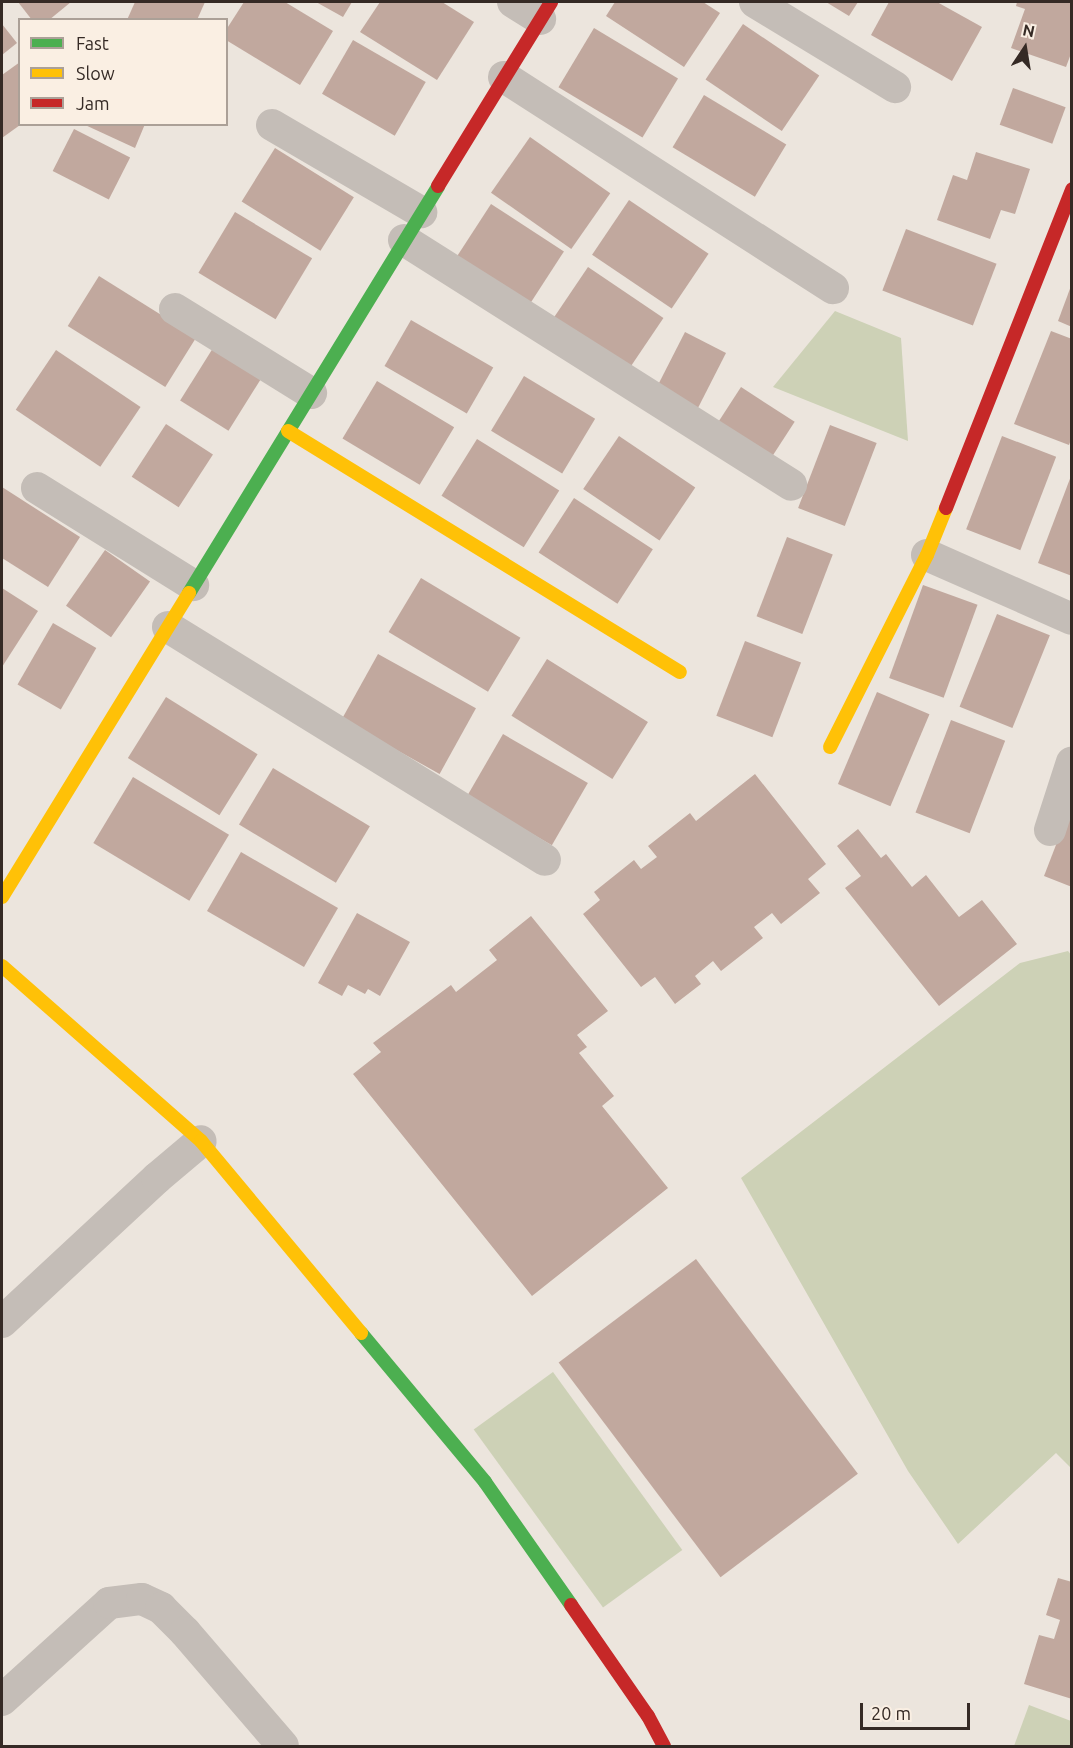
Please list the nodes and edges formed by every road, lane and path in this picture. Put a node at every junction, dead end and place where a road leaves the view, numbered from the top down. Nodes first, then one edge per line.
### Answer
1 (513, 2) edge
2 (755, 2) edge
3 (545, 10) edge
4 (504, 76) junction
5 (895, 87) dead end
6 (272, 125) dead end
7 (1071, 189) edge
8 (421, 212) junction
9 (404, 240) junction
10 (833, 288) dead end
11 (175, 309) dead end
12 (311, 393) junction
13 (288, 431) junction
14 (791, 485) dead end
15 (37, 488) dead end
16 (927, 555) junction
17 (193, 585) junction
18 (1071, 619) edge
19 (168, 627) junction
20 (680, 672) dead end
21 (830, 747) dead end
22 (1071, 762) edge
23 (1050, 830) dead end
24 (545, 860) dead end
25 (2, 897) edge
26 (2, 966) edge
27 (201, 1141) junction
28 (2, 1322) edge
29 (2, 1700) edge
30 (283, 1746) edge
31 (664, 1746) edge

1 - 3 street
2 - 5 street
3 - 4 street
4 - 8 street
4 - 10 street
6 - 8 street
7 - 16 street
8 - 9 street
9 - 12 street
9 - 14 street
11 - 12 street
12 - 13 street
13 - 17 street
13 - 20 street
15 - 17 street
16 - 18 street
16 - 21 street
17 - 19 street
19 - 24 street
19 - 25 street
22 - 23 street
26 - 27 street
27 - 28 street
27 - 31 street
29 - 30 street

